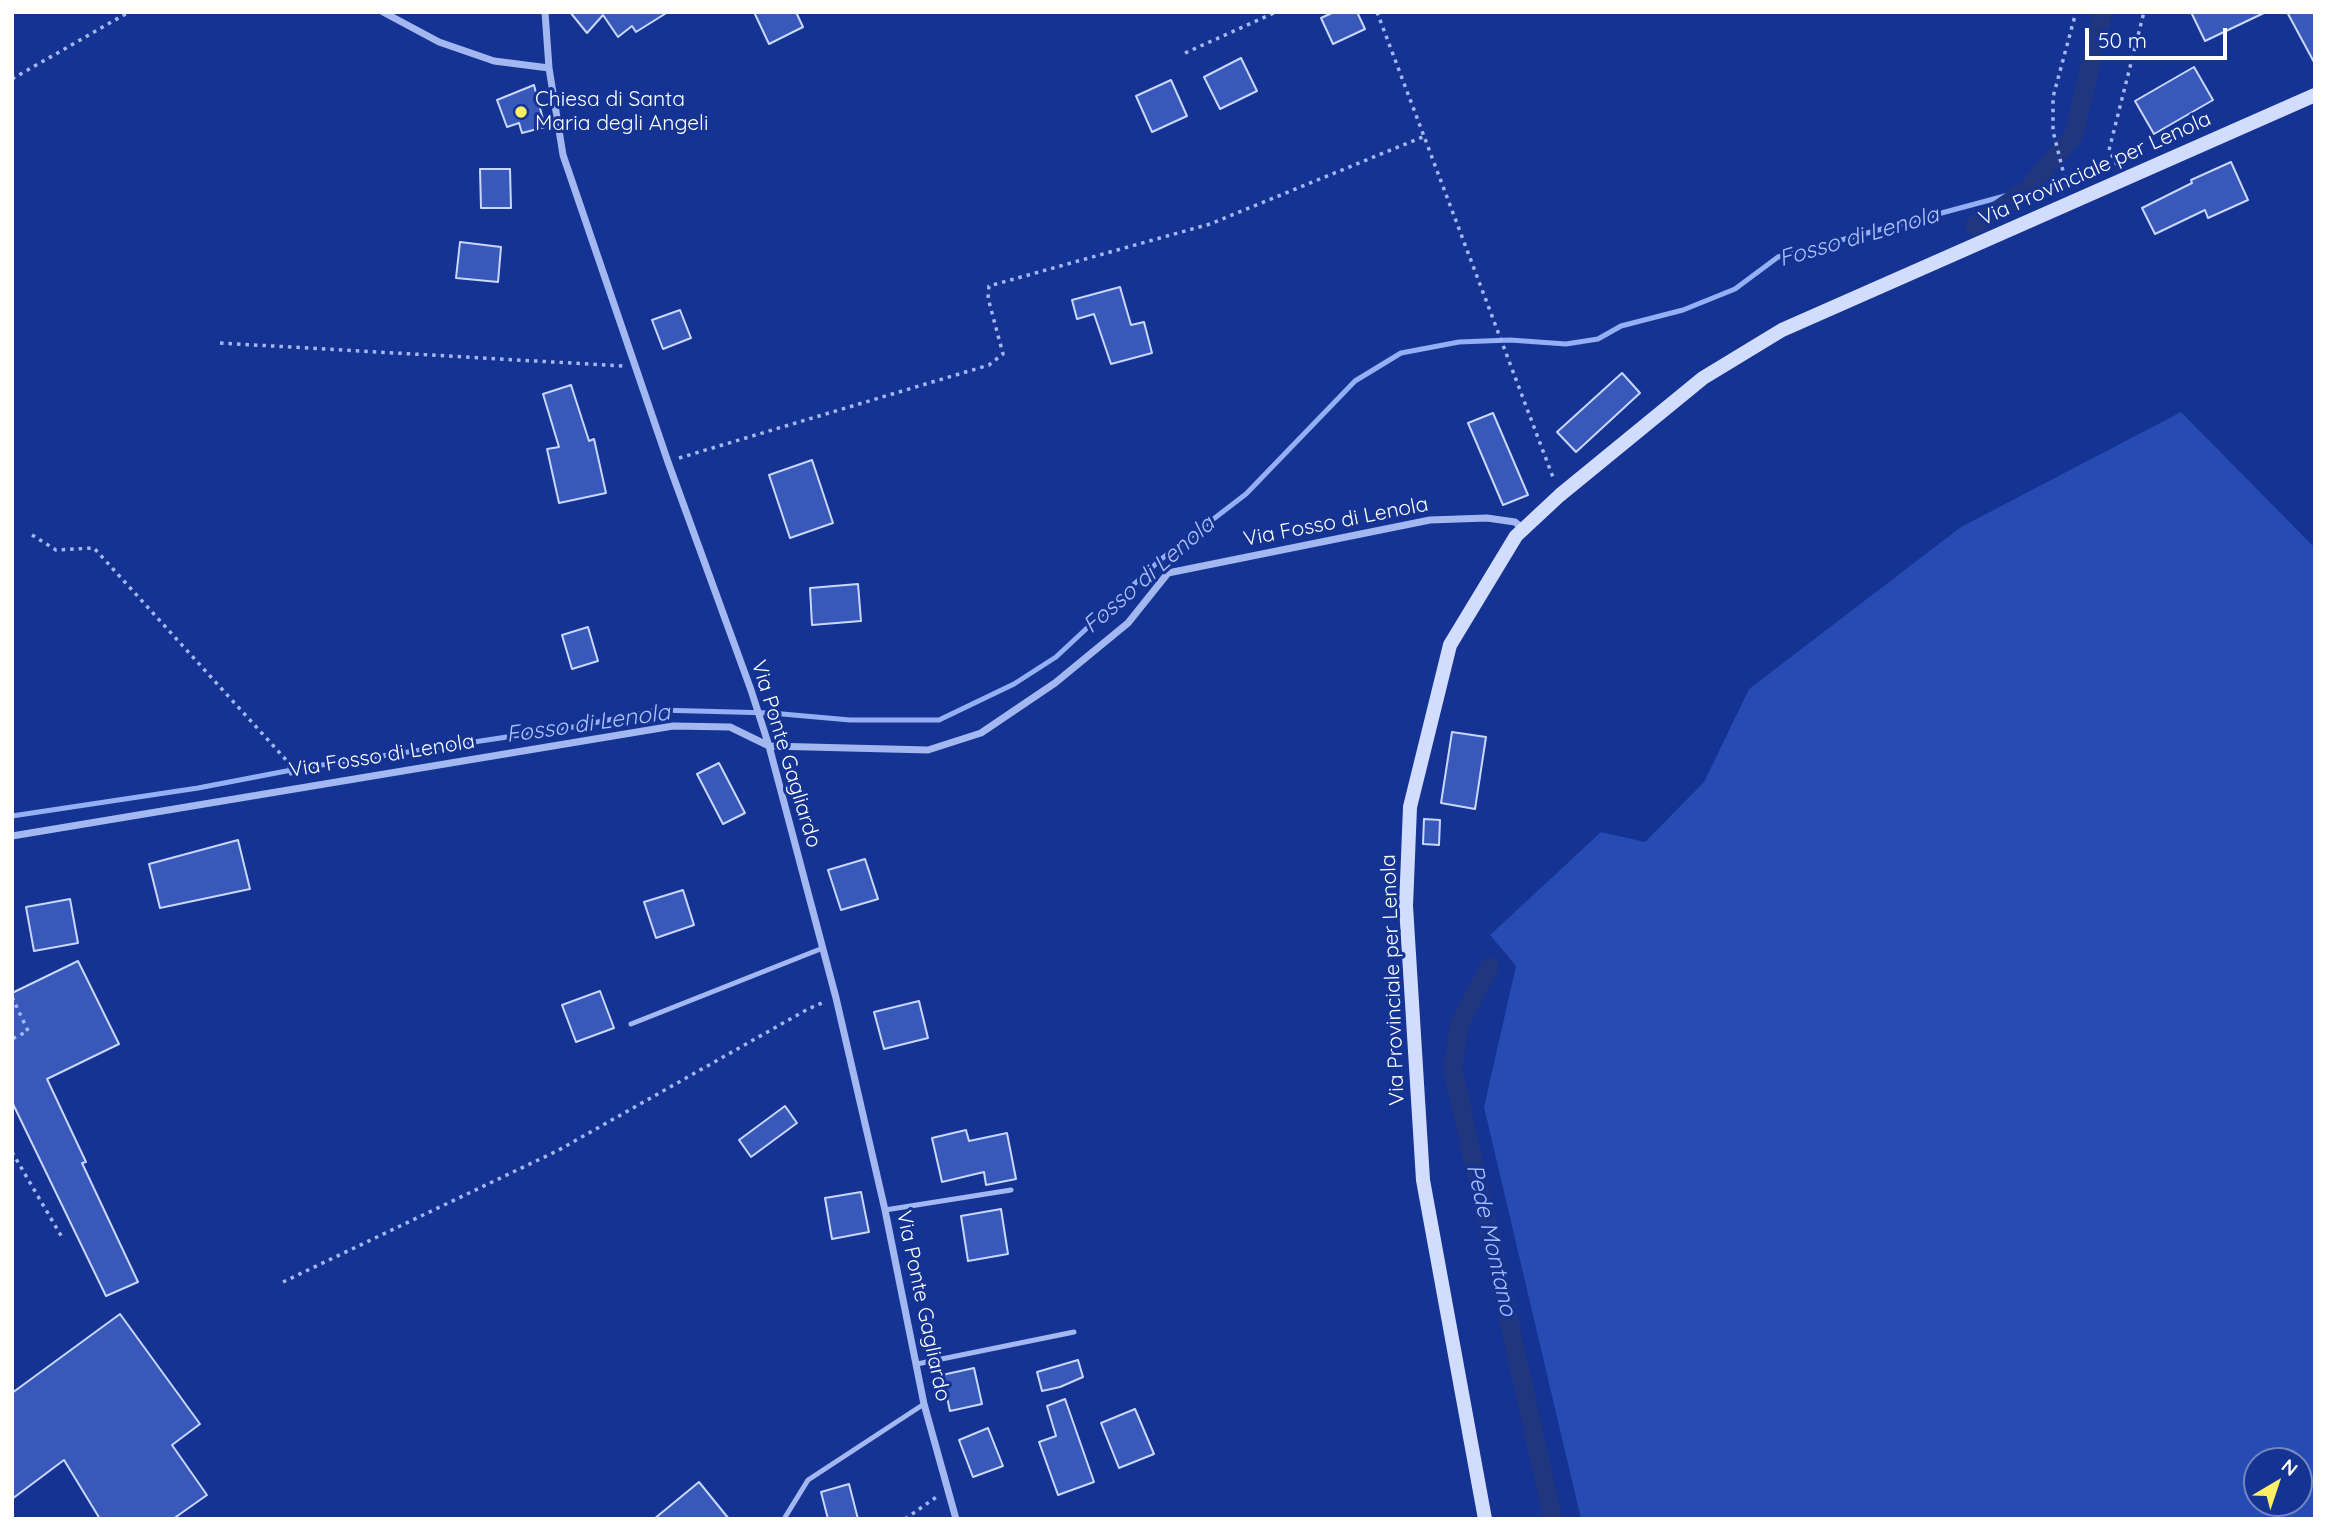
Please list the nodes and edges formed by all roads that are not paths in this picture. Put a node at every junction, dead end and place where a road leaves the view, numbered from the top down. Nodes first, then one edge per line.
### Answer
1 (383, 12) edge
2 (545, 12) edge
3 (549, 68) junction
4 (2315, 96) edge
5 (1523, 529) junction
6 (769, 746) junction
7 (12, 836) edge
8 (823, 948) junction
9 (631, 1024) dead end
10 (1011, 1191) dead end
11 (885, 1210) junction
12 (1073, 1332) dead end
13 (917, 1364) junction
14 (924, 1404) junction
15 (784, 1519) edge
16 (956, 1519) edge
17 (1485, 1519) edge

1 - 3 street
2 - 3 street, Via Ponte Gagliardo
3 - 6 street, Via Ponte Gagliardo
4 - 5 main road, Via Provinciale per Lenola
5 - 6 street, Via Fosso di Lenola
5 - 17 main road, Via Provinciale per Lenola
6 - 7 street, Via Fosso di Lenola
6 - 8 street, Via Ponte Gagliardo
8 - 9 lane
8 - 11 street, Via Ponte Gagliardo
10 - 11 lane
11 - 13 street, Via Ponte Gagliardo
12 - 13 lane
13 - 14 street, Via Ponte Gagliardo
14 - 15 lane
14 - 16 street, Via Ponte Gagliardo

